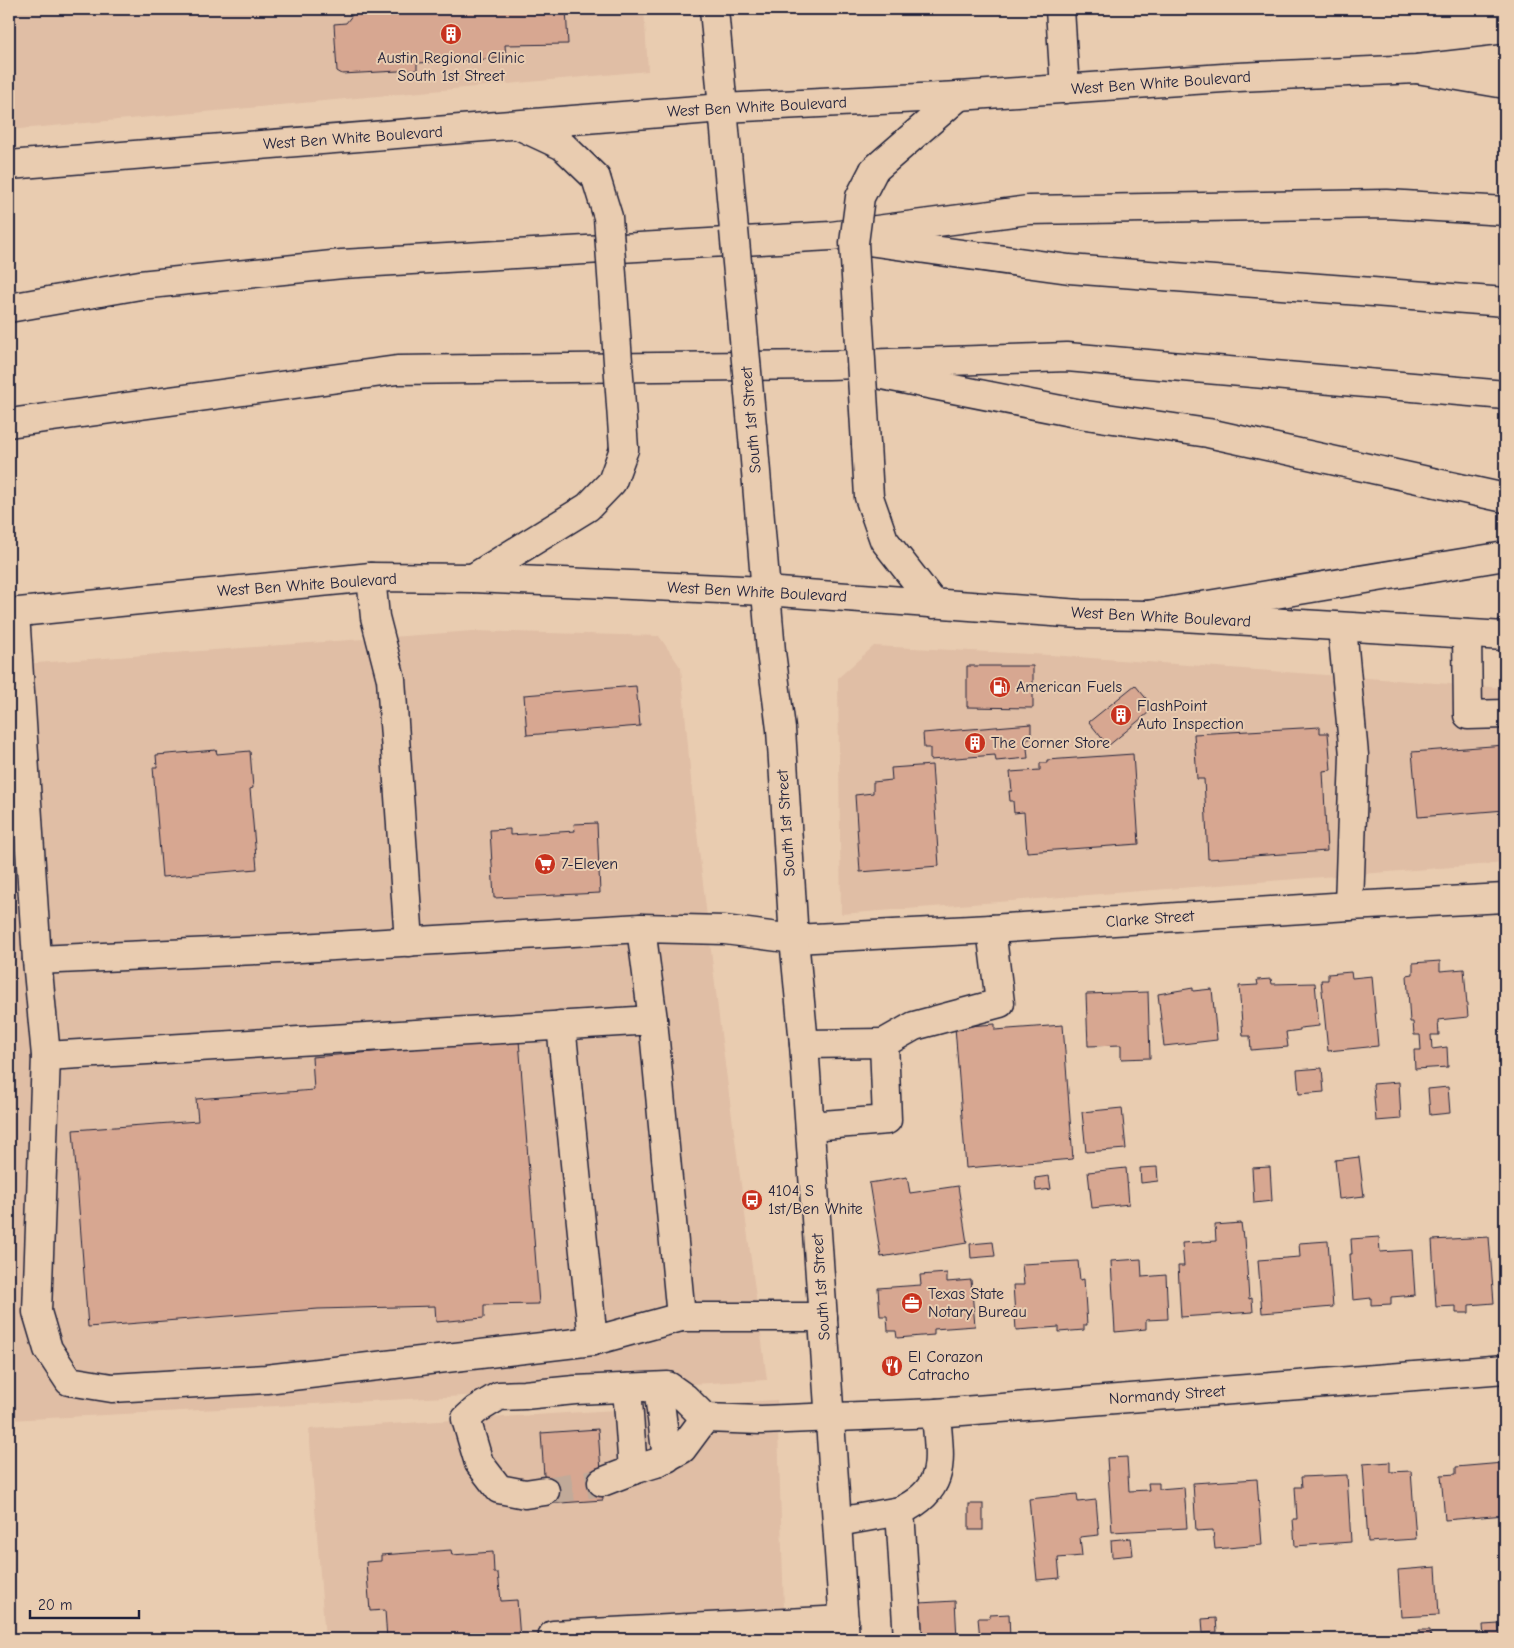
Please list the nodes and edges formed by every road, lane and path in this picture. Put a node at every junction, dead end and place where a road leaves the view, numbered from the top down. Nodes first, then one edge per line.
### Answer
1 (714, 9) edge
2 (1060, 9) edge
3 (1505, 59) edge
4 (1417, 69) junction
5 (1505, 84) edge
6 (1065, 89) junction
7 (959, 96) junction
8 (723, 108) junction
9 (516, 125) junction
10 (9, 165) edge
11 (1505, 211) edge
12 (831, 236) junction
13 (1505, 302) edge
14 (9, 308) edge
15 (829, 365) junction
16 (1505, 395) edge
17 (9, 423) edge
18 (1505, 498) edge
19 (1505, 556) edge
20 (370, 577) junction
21 (473, 578) junction
22 (765, 591) junction
23 (934, 604) junction
24 (12, 613) edge
25 (1148, 615) junction
26 (1342, 627) junction
27 (1467, 634) junction
28 (1505, 636) edge
29 (1505, 714) edge
30 (1505, 898) edge
31 (1349, 906) junction
32 (642, 928) junction
33 (991, 929) junction
34 (794, 938) junction
35 (409, 942) junction
36 (37, 960) junction
37 (653, 1020) junction
38 (561, 1026) junction
39 (884, 1043) junction
40 (804, 1044) junction
41 (46, 1056) junction
42 (810, 1126) junction
43 (681, 1317) junction
44 (823, 1317) junction
45 (593, 1341) junction
46 (1505, 1370) edge
47 (658, 1387) junction
48 (627, 1388) junction
49 (936, 1413) junction
50 (705, 1418) junction
51 (830, 1418) junction
52 (667, 1458) junction
53 (633, 1470) junction
54 (602, 1482) tunnel mouth
55 (545, 1491) tunnel mouth
56 (900, 1511) junction
57 (838, 1522) junction
58 (845, 1630) edge
59 (553, 1639) edge
60 (908, 1639) edge

1 - 8 main road, South 1st Street
2 - 6 main road
3 - 4 main road, West Ben White Boulevard
4 - 5 main road
4 - 6 main road, West Ben White Boulevard
6 - 7 main road, West Ben White Boulevard
7 - 8 main road, West Ben White Boulevard
7 - 23 main road, bridge
8 - 9 main road, West Ben White Boulevard
8 - 22 main road, South 1st Street, bridge
9 - 10 main road, West Ben White Boulevard
9 - 21 main road, bridge
11 - 12 main road
12 - 13 main road
12 - 14 main road
15 - 16 main road
15 - 17 main road
15 - 18 main road
19 - 25 main road
20 - 21 main road, West Ben White Boulevard
20 - 24 main road, West Ben White Boulevard
20 - 35 main road
21 - 22 main road, West Ben White Boulevard
22 - 23 main road, West Ben White Boulevard
22 - 34 main road, South 1st Street
23 - 25 main road, West Ben White Boulevard
24 - 36 main road
25 - 26 main road, West Ben White Boulevard
26 - 27 main road, West Ben White Boulevard
26 - 31 main road
27 - 28 main road, West Ben White Boulevard
27 - 29 main road
30 - 31 main road, Clarke Street
31 - 33 main road, Clarke Street
32 - 34 main road, Clarke Street
32 - 35 main road, Clarke Street
32 - 37 main road
33 - 34 main road, Clarke Street
33 - 39 main road
34 - 40 main road, South 1st Street
35 - 36 main road, Clarke Street
36 - 41 main road
37 - 38 main road
37 - 43 main road
38 - 41 main road
38 - 45 main road
39 - 40 main road
39 - 42 main road
40 - 42 main road, South 1st Street
41 - 45 main road
42 - 44 main road, South 1st Street
43 - 44 main road
43 - 45 main road
44 - 51 main road, South 1st Street
46 - 49 main road, Normandy Street
47 - 48 main road
47 - 50 main road
47 - 52 main road
48 - 53 main road
48 - 55 main road
49 - 51 main road, Normandy Street
49 - 56 main road
50 - 51 main road, Normandy Street
50 - 52 main road
51 - 57 main road, South 1st Street
52 - 53 main road
53 - 54 main road
56 - 57 main road
56 - 60 main road
57 - 58 main road, South 1st Street
58 - 59 main road

